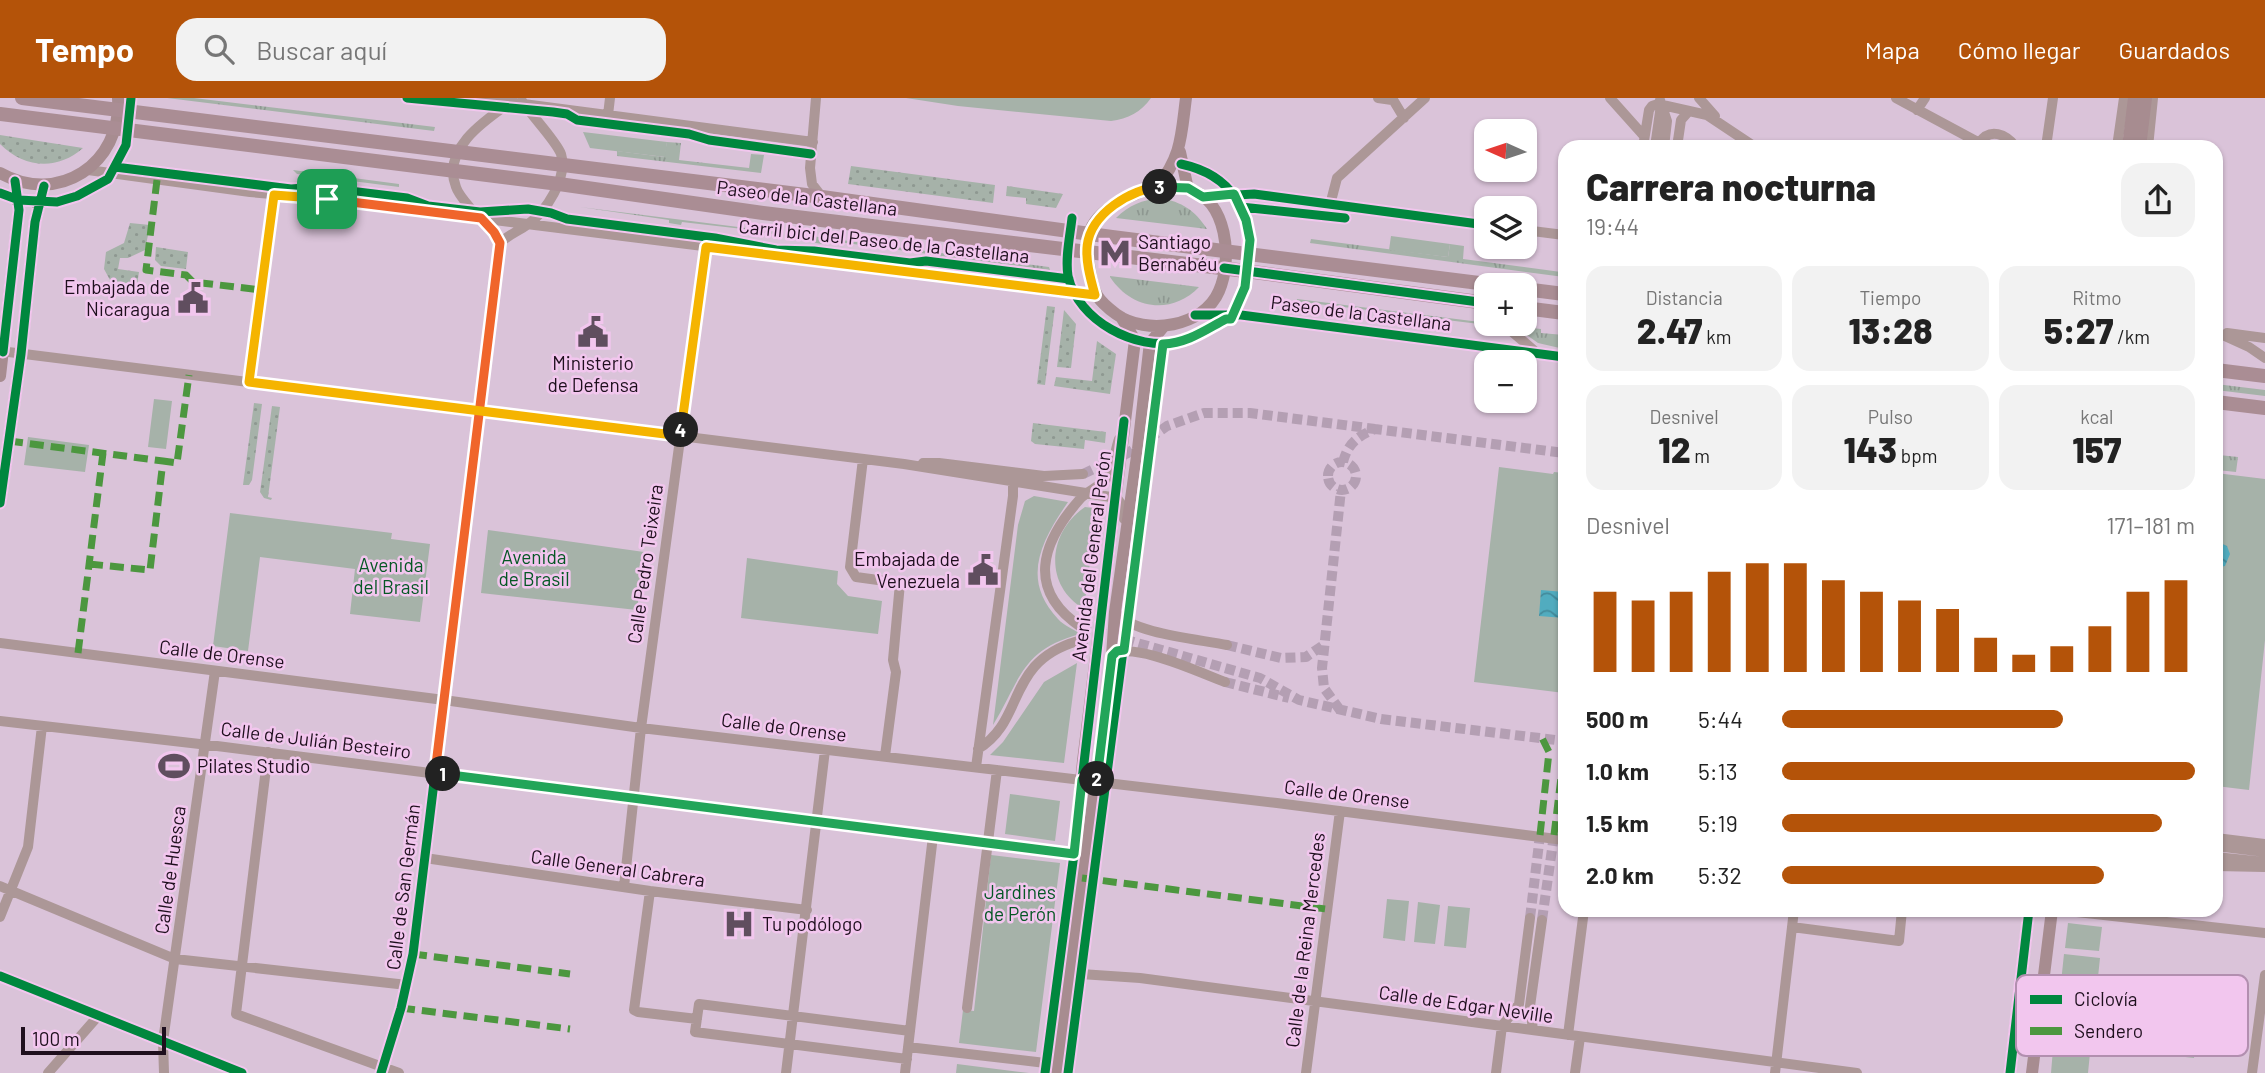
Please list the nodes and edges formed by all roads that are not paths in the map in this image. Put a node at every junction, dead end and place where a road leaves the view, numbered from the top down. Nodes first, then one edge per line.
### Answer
1 (22, 98) edge
2 (478, 98) edge
3 (610, 98) edge
4 (816, 98) edge
5 (1186, 98) edge
6 (1378, 98) edge
7 (1425, 98) edge
8 (1610, 98) edge
9 (1699, 98) edge
10 (1896, 98) edge
11 (1925, 98) edge
12 (2053, 98) edge
13 (2124, 98) edge
14 (2134, 98) edge
15 (2146, 98) edge
16 (2153, 98) edge
17 (1392, 99) edge
18 (519, 101) edge
19 (1661, 101) edge
20 (118, 104) edge
21 (1917, 110) junction
22 (1689, 111) junction
23 (0, 114) edge
24 (608, 115) junction
25 (1404, 118) junction
26 (1720, 122) junction
27 (116, 128) junction
28 (1642, 140) edge
29 (1643, 140) edge
30 (1656, 140) edge
31 (1665, 140) edge
32 (1678, 140) edge
33 (1745, 140) edge
34 (1974, 140) edge
35 (1984, 140) edge
36 (2010, 140) edge
37 (2047, 140) edge
38 (2133, 140) edge
39 (2134, 140) edge
40 (2136, 140) edge
41 (2136, 140) edge
42 (813, 142) junction
43 (1179, 149) junction
44 (456, 153) junction
45 (561, 164) junction
46 (88, 170) junction
47 (454, 172) junction
48 (0, 173) edge
49 (15, 181) junction
50 (559, 184) junction
51 (44, 186) junction
52 (1157, 187) junction
53 (1188, 188) junction
54 (274, 195) junction
55 (822, 197) junction
56 (1203, 197) junction
57 (1330, 205) junction
58 (481, 218) junction
59 (1474, 223) edge
60 (528, 225) junction
61 (1537, 232) edge
62 (1089, 233) junction
63 (1558, 234) edge
64 (500, 243) junction
65 (706, 247) junction
66 (1225, 250) junction
67 (1087, 252) junction
68 (1224, 268) junction
69 (1474, 282) edge
70 (1537, 291) edge
71 (1558, 293) edge
72 (1095, 295) junction
73 (1468, 301) junction
74 (1474, 302) edge
75 (1474, 305) edge
76 (1537, 310) edge
77 (1558, 312) edge
78 (1195, 315) junction
79 (1121, 317) junction
80 (1164, 326) junction
81 (2223, 332) edge
82 (2223, 334) edge
83 (1517, 336) edge
84 (2265, 338) edge
85 (1514, 350) edge
86 (1533, 350) edge
87 (2, 351) edge
88 (1537, 353) edge
89 (21, 354) junction
90 (1558, 356) edge
91 (2265, 358) edge
92 (2223, 371) edge
93 (0, 376) edge
94 (2265, 376) edge
95 (249, 382) junction
96 (2223, 403) edge
97 (2265, 408) edge
98 (479, 411) junction
99 (1124, 421) junction
100 (681, 436) junction
101 (863, 459) junction
102 (904, 464) junction
103 (1083, 474) tunnel mouth
104 (1013, 482) junction
105 (1087, 493) junction
106 (1116, 498) junction
107 (0, 503) edge
108 (1124, 551) junction
109 (1115, 612) junction
110 (1081, 627) tunnel mouth
111 (1079, 640) tunnel mouth
112 (0, 643) edge
113 (1227, 645) tunnel mouth
114 (1112, 656) junction
115 (215, 671) junction
116 (1225, 682) tunnel mouth
117 (444, 700) junction
118 (0, 721) edge
119 (42, 726) junction
120 (641, 728) junction
121 (205, 744) junction
122 (978, 749) junction
123 (825, 750) junction
124 (268, 752) junction
125 (885, 756) junction
126 (976, 767) junction
127 (998, 770) junction
128 (435, 773) junction
129 (1082, 780) junction
130 (1096, 781) junction
131 (633, 798) junction
132 (1340, 811) junction
133 (817, 821) junction
134 (933, 836) junction
135 (1558, 839) edge
136 (2223, 839) edge
137 (988, 843) junction
138 (2265, 844) edge
139 (2223, 847) edge
140 (2265, 852) edge
141 (1080, 855) junction
142 (425, 858) junction
143 (2223, 858) edge
144 (2265, 865) edge
145 (2223, 866) edge
146 (0, 886) edge
147 (624, 887) junction
148 (11, 891) junction
149 (650, 891) junction
150 (807, 910) junction
151 (0, 917) edge
152 (1583, 917) edge
153 (1793, 917) edge
154 (1901, 917) edge
155 (2028, 917) edge
156 (2051, 917) edge
157 (2122, 917) edge
158 (1530, 918) tunnel mouth
159 (1542, 920) tunnel mouth
160 (1792, 927) junction
161 (2265, 933) edge
162 (175, 958) junction
163 (243, 965) junction
164 (1064, 972) junction
165 (2021, 975) edge
166 (2044, 975) edge
167 (2265, 975) edge
168 (0, 976) edge
169 (407, 985) junction
170 (1314, 1002) junction
171 (967, 1008) dead end
172 (99, 1015) junction
173 (793, 1017) junction
174 (696, 1019) junction
175 (2016, 1022) edge
176 (1502, 1026) junction
177 (1533, 1030) junction
178 (910, 1031) junction
179 (1568, 1035) junction
180 (1580, 1037) junction
181 (163, 1041) junction
182 (789, 1046) junction
183 (908, 1047) junction
184 (907, 1059) junction
185 (1776, 1068) edge
186 (1051, 1069) edge
187 (382, 1070) edge
188 (48, 1073) edge
189 (164, 1073) edge
190 (242, 1073) edge
191 (399, 1073) edge
192 (786, 1073) edge
193 (905, 1073) edge
194 (1306, 1073) edge
195 (1496, 1073) edge
196 (1576, 1073) edge
197 (1857, 1073) edge
198 (2010, 1073) edge
199 (2252, 1073) edge

1 - 20 highway, Paseo de la Castellana
2 - 18 street
3 - 24 street
4 - 42 street, Paseo de la Castellana
5 - 43 main road
6 - 17 street
7 - 25 street
8 - 28 street
9 - 26 street
10 - 21 street
11 - 21 street
12 - 37 street
13 - 38 street
14 - 39 main road
15 - 40 main road
16 - 41 street
17 - 25 street
18 - 24 street
18 - 44 street
18 - 45 street
19 - 22 street
19 - 29 street
19 - 30 street
19 - 31 street
20 - 27 main road
20 - 44 highway, Paseo de la Castellana
21 - 34 street
22 - 26 street
22 - 32 street
23 - 27 highway, Paseo de la Castellana
24 - 42 street
25 - 57 street
26 - 33 street
27 - 46 main road
27 - 47 highway, Paseo de la Castellana
35 - 36 street
42 - 55 street, Paseo de la Castellana
43 - 52 main road
43 - 53 main road
44 - 45 highway, Paseo de la Castellana
44 - 47 street
45 - 50 street
45 - 55 highway, Paseo de la Castellana
46 - 51 main road
46 - 54 street
47 - 50 highway, Paseo de la Castellana
47 - 58 street
48 - 49 main road
49 - 51 main road
49 - 87 main road
50 - 60 street
50 - 67 highway, Paseo de la Castellana
51 - 89 main road
52 - 53 main road
52 - 62 main road
53 - 56 main road
54 - 58 street
54 - 95 street
55 - 62 highway, Paseo de la Castellana
56 - 57 street
56 - 66 main road
57 - 59 street
58 - 60 street
58 - 64 street
60 - 64 street
60 - 65 street
61 - 63 street
62 - 66 highway, Paseo de la Castellana
62 - 67 main road
64 - 98 street, Calle de San Germán
65 - 72 street
65 - 100 street, Calle Pedro Teixeira
66 - 68 main road
66 - 69 highway, Paseo de la Castellana
67 - 68 highway, Paseo de la Castellana
67 - 72 main road
68 - 73 highway, Paseo de la Castellana
68 - 78 main road
70 - 71 highway
72 - 79 main road
73 - 74 highway, Paseo de la Castellana
73 - 75 street, Paseo de la Castellana
76 - 77 highway
78 - 80 main road
78 - 85 street, Paseo de la Castellana
79 - 80 main road
79 - 99 main road, Avenida del General Perón
80 - 108 main road, Avenida del General Perón
81 - 84 street
82 - 91 street
83 - 86 street
87 - 89 street
87 - 93 main road
88 - 90 street, Paseo de la Castellana
89 - 95 street
89 - 107 main road
92 - 94 highway
95 - 98 street
96 - 97 highway
98 - 100 street
98 - 117 street, Calle de San Germán
99 - 105 street, Avenida del General Perón
99 - 106 main road, Avenida del General Perón
100 - 101 street
100 - 120 street, Calle Pedro Teixeira
101 - 102 street
101 - 125 street
102 - 103 street
102 - 104 street
104 - 105 street
104 - 122 street
105 - 106 street
105 - 110 street, Avenida del General Perón
106 - 108 street
106 - 129 main road, Avenida del General Perón
108 - 109 main road, Avenida del General Perón
109 - 113 street
109 - 114 main road, Avenida del General Perón
111 - 122 street, Avenida del General Perón
112 - 115 street, Calle de Orense
114 - 116 street
114 - 130 main road, Avenida del General Perón
115 - 117 street, Calle de Orense
115 - 121 street, Calle de Huesca
117 - 120 street, Calle de Orense
117 - 128 street, Calle de San Germán
118 - 119 street, Calle de Julián Besteiro
119 - 121 street, Calle de Julián Besteiro
119 - 148 street
120 - 123 street, Calle de Orense
120 - 131 street, Calle Pedro Teixeira
121 - 124 street, Calle de Julián Besteiro
121 - 162 street, Calle de Huesca
122 - 126 street
123 - 125 street, Calle de Orense
123 - 133 street
124 - 128 street, Calle de Julián Besteiro
124 - 163 street
125 - 126 street, Calle de Orense
126 - 127 street, Calle de Orense
127 - 129 street, Calle de Orense
127 - 137 street
128 - 131 street, Calle de Julián Besteiro
128 - 142 street, Calle de San Germán
129 - 130 street, Calle de Orense
129 - 141 main road, Avenida del General Perón
130 - 132 street, Calle de Orense
130 - 141 main road, Avenida del General Perón
131 - 133 street, Calle de Julián Besteiro
131 - 147 street, Calle Pedro Teixeira
132 - 135 street, Calle de Orense
132 - 170 street, Calle de la Reina Mercedes
133 - 134 street, Calle de Julián Besteiro
133 - 150 street
134 - 137 street, Calle de Julián Besteiro
134 - 178 street
136 - 138 street
137 - 141 street, Calle de Julián Besteiro
137 - 171 street
139 - 140 street
141 - 164 main road, Avenida del General Perón
142 - 147 street, Calle General Cabrera
142 - 169 street, Calle de San Germán
143 - 144 street
144 - 145 street
146 - 148 street
147 - 149 street, Calle General Cabrera
148 - 151 street
148 - 162 street
149 - 150 street, Calle General Cabrera
149 - 174 street
150 - 173 street
152 - 179 street
153 - 160 street
154 - 160 street
155 - 165 main road
156 - 166 main road
157 - 161 street
158 - 176 street
159 - 177 street
160 - 185 street
162 - 163 street
162 - 181 street, Calle de Huesca
163 - 169 street
163 - 187 street
164 - 170 street, Calle de Edgar Neville
164 - 186 main road, Avenida del General Perón
167 - 199 street
168 - 172 street
169 - 187 street, Calle de San Germán
170 - 176 street, Calle de Edgar Neville
170 - 194 street, Calle de la Reina Mercedes
172 - 181 street
172 - 188 street
173 - 174 street
173 - 178 street
173 - 182 street
174 - 182 street
175 - 198 main road
176 - 177 street, Calle de Edgar Neville
176 - 195 street
177 - 179 street, Calle de Edgar Neville
178 - 183 street
179 - 180 street, Calle de Edgar Neville
180 - 185 street, Calle de Edgar Neville
180 - 196 street
181 - 189 street, Calle de Huesca
181 - 190 street
182 - 184 street
182 - 192 street
183 - 184 street
183 - 186 street
184 - 193 street
185 - 197 street, Calle de Edgar Neville
187 - 191 street

